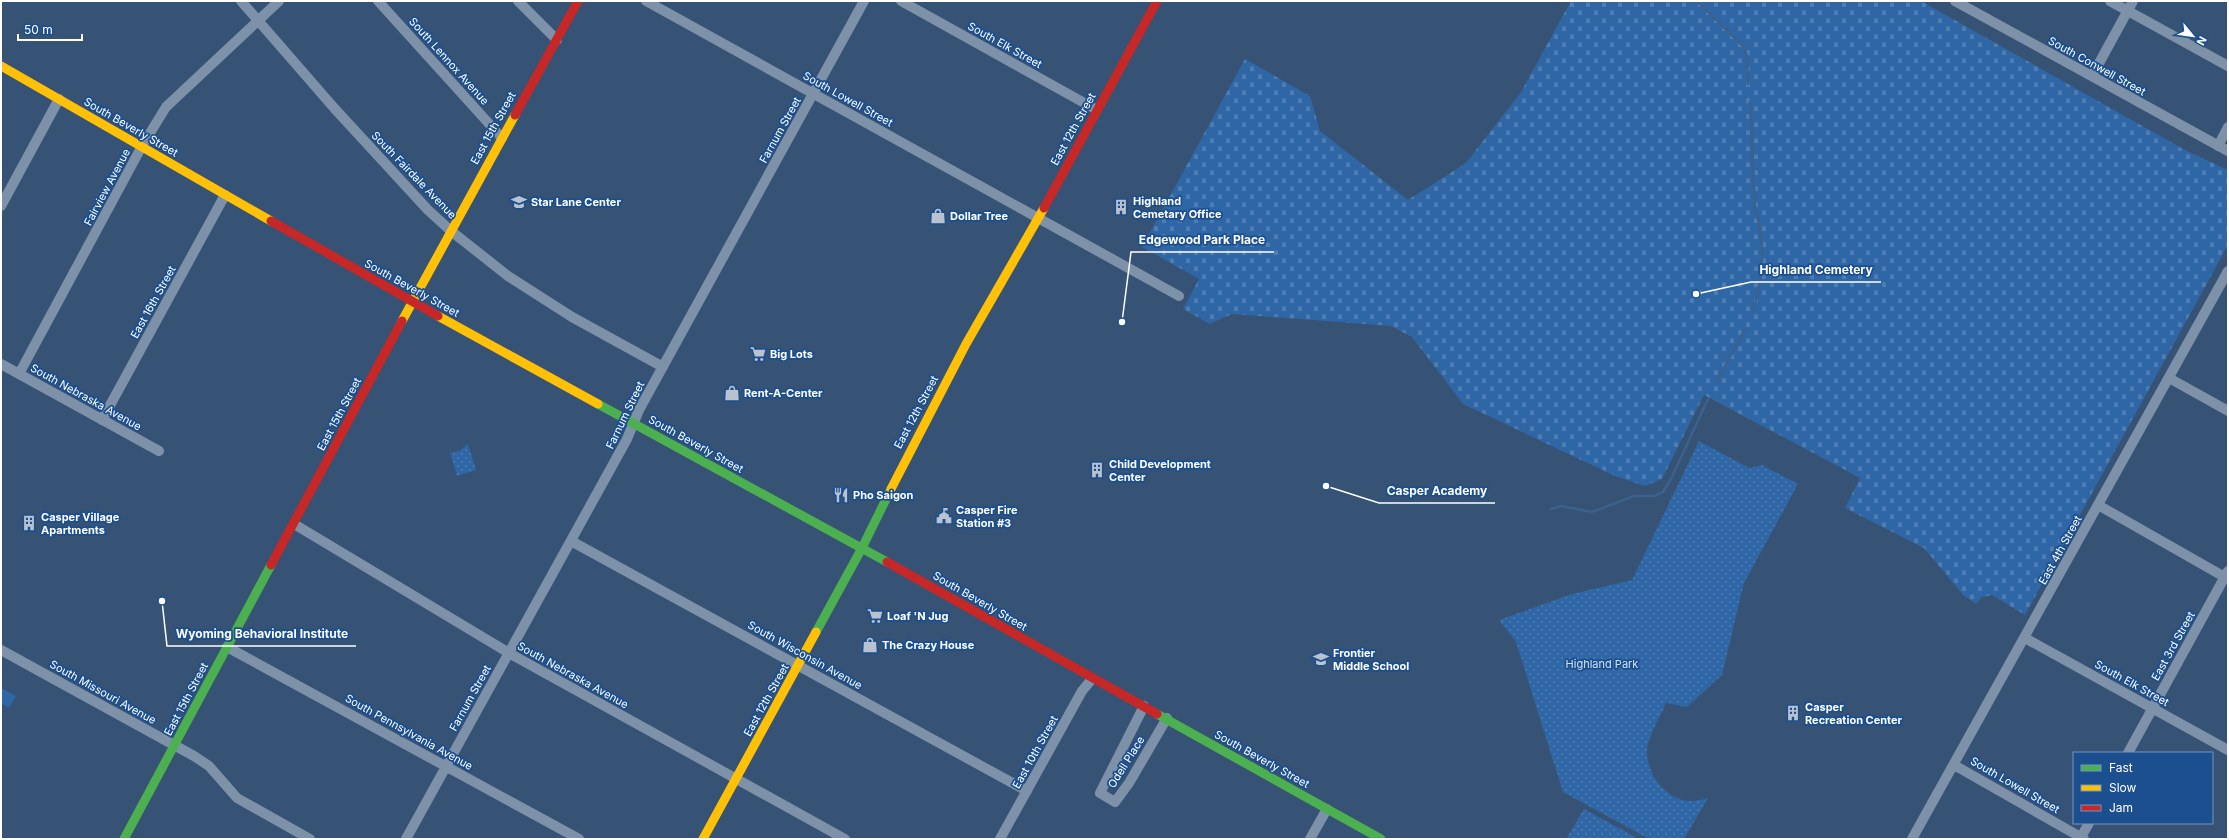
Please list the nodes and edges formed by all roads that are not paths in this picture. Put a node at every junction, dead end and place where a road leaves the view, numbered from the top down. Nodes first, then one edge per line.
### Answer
1 (241, 1) edge
2 (279, 1) edge
3 (378, 1) edge
4 (518, 1) edge
5 (578, 1) edge
6 (646, 1) edge
7 (864, 1) edge
8 (901, 1) edge
9 (1157, 1) edge
10 (2110, 1) edge
11 (2133, 1) edge
12 (1960, 2) edge
13 (2128, 11) junction
14 (257, 21) junction
15 (556, 40) junction
16 (1, 66) edge
17 (2228, 66) edge
18 (2092, 76) junction
19 (814, 94) junction
20 (59, 99) junction
21 (1097, 110) junction
22 (2228, 127) edge
23 (502, 138) junction
24 (142, 146) junction
25 (2218, 146) junction
26 (2228, 151) edge
27 (225, 195) junction
28 (1, 206) edge
29 (1038, 218) junction
30 (451, 231) junction
31 (2228, 271) edge
32 (1179, 296) dead end
33 (412, 302) junction
34 (1, 364) edge
35 (663, 367) junction
36 (19, 374) junction
37 (2169, 378) junction
38 (2228, 411) edge
39 (102, 420) junction
40 (634, 424) junction
41 (159, 451) dead end
42 (2098, 505) junction
43 (294, 524) junction
44 (571, 541) junction
45 (862, 548) junction
46 (2227, 575) edge
47 (2025, 638) junction
48 (228, 646) junction
49 (1, 650) edge
50 (509, 653) junction
51 (798, 666) junction
52 (1092, 679) junction
53 (1144, 706) junction
54 (2153, 708) junction
55 (1167, 718) junction
56 (174, 745) junction
57 (2228, 750) edge
58 (2129, 752) edge
59 (1954, 765) junction
60 (446, 766) junction
61 (736, 779) junction
62 (1027, 791) junction
63 (1327, 809) junction
64 (2088, 824) edge
65 (2081, 838) edge
66 (124, 839) edge
67 (310, 839) edge
68 (406, 839) edge
69 (579, 839) edge
70 (703, 839) edge
71 (846, 839) edge
72 (1000, 839) edge
73 (1310, 839) edge
74 (1382, 839) edge
75 (1912, 839) edge

1 - 14 street, South Fairdale Avenue
2 - 14 street, Fairview Avenue
3 - 23 street, South Lennox Avenue
4 - 15 street
5 - 15 main road, East 15th Street
6 - 19 street, South Lowell Street
7 - 19 street, Farnum Street
8 - 21 street, South Elk Street
9 - 21 main road, East 12th Street
10 - 13 street
11 - 13 street
12 - 18 street, South Conwell Street
13 - 17 street
13 - 18 street
14 - 24 street, Fairview Avenue
14 - 30 street, South Fairdale Avenue
15 - 23 main road, East 15th Street
16 - 20 main road, South Beverly Street
18 - 25 street, South Conwell Street
19 - 29 street, South Lowell Street
19 - 35 street, Farnum Street
20 - 24 main road, South Beverly Street
20 - 28 street
21 - 29 main road, East 12th Street
22 - 25 street
23 - 30 main road, East 15th Street
24 - 27 main road, South Beverly Street
24 - 36 street, Fairview Avenue
25 - 26 street, South Conwell Street
27 - 33 main road, South Beverly Street
27 - 39 street, East 16th Street
29 - 32 street, South Lowell Street
29 - 45 main road, East 12th Street
30 - 33 main road, East 15th Street
30 - 35 street, South Fairdale Avenue
31 - 37 street, East 4th Street
33 - 40 main road, South Beverly Street
33 - 43 main road, East 15th Street
34 - 36 street, South Nebraska Avenue
35 - 40 street, Farnum Street
36 - 39 street, South Nebraska Avenue
37 - 38 street
37 - 42 street, East 4th Street
39 - 41 street, South Nebraska Avenue
40 - 44 street, Farnum Street
40 - 45 main road, South Beverly Street
42 - 46 street
42 - 47 street, East 4th Street
43 - 48 main road, East 15th Street
43 - 50 street, South Nebraska Avenue
44 - 50 street, Farnum Street
44 - 51 street, South Wisconsin Avenue
45 - 51 main road, East 12th Street
45 - 52 main road, South Beverly Street
46 - 54 street, East 3rd Street
47 - 54 street, South Elk Street
47 - 59 street, East 4th Street
48 - 56 main road, East 15th Street
48 - 60 street, South Pennsylvania Avenue
49 - 56 street, South Missouri Avenue
50 - 60 street, Farnum Street
50 - 61 street, South Nebraska Avenue
51 - 61 main road, East 12th Street
51 - 62 street, South Wisconsin Avenue
52 - 53 main road, South Beverly Street
52 - 62 street, East 10th Street
53 - 55 main road, South Beverly Street
53 - 55 street, Odell Place
54 - 57 street, South Elk Street
54 - 58 street, East 3rd Street
55 - 63 main road, South Beverly Street
56 - 66 main road, East 15th Street
56 - 67 street, South Missouri Avenue
59 - 65 street, South Lowell Street
59 - 75 street, East 4th Street
60 - 68 street, Farnum Street
60 - 69 street, South Pennsylvania Avenue
61 - 70 main road, East 12th Street
61 - 71 street, South Nebraska Avenue
62 - 72 street, East 10th Street
63 - 73 street
63 - 74 main road, South Beverly Street
64 - 65 street

